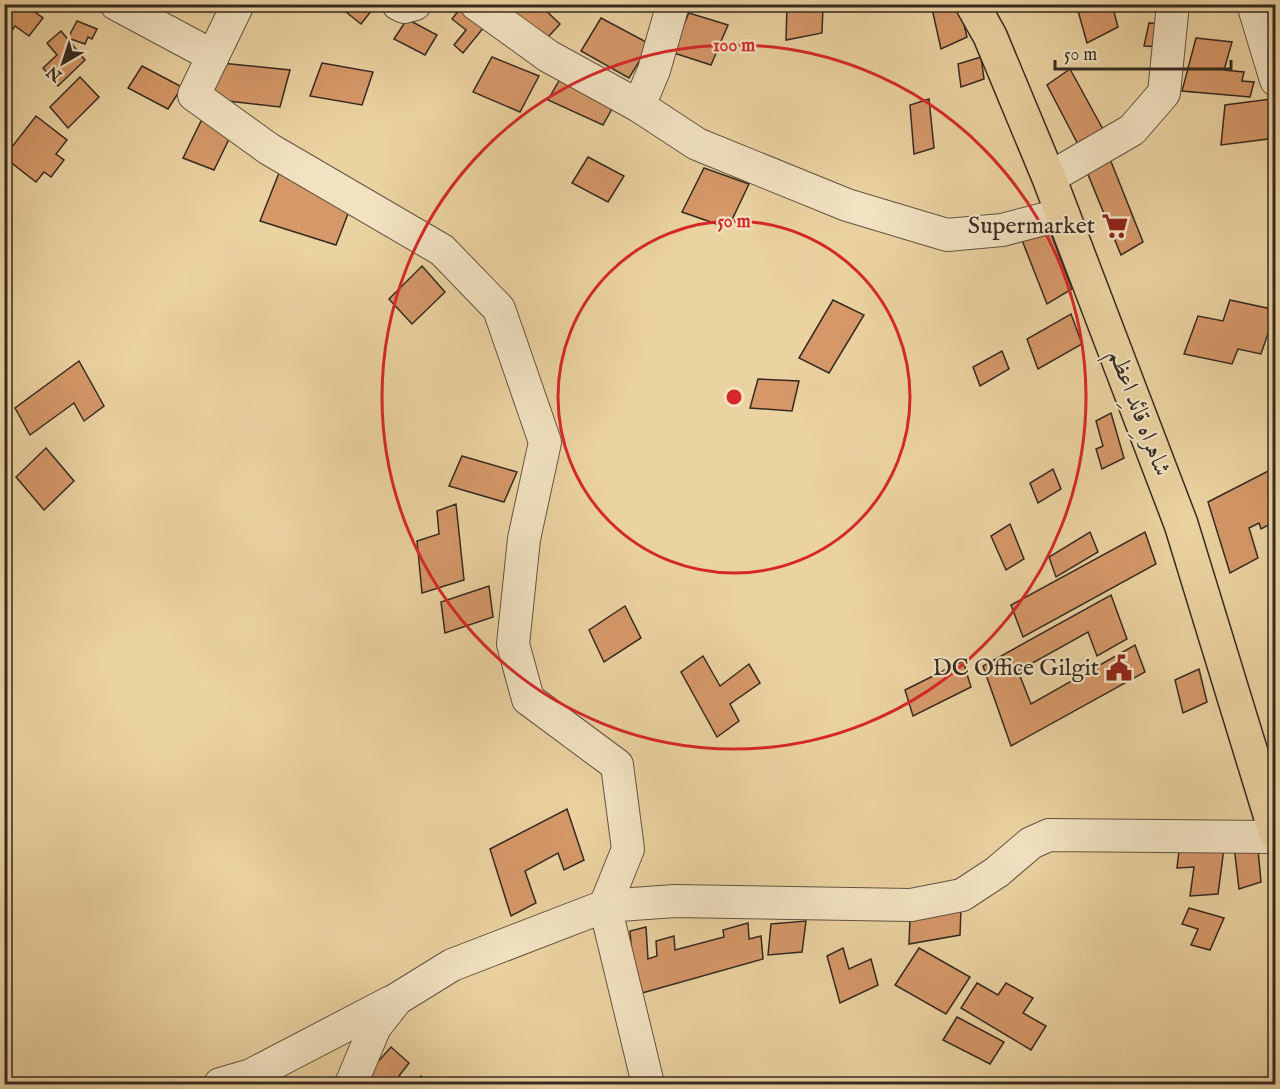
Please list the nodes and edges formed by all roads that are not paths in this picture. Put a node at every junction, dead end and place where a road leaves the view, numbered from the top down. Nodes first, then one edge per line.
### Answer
1 (116, 4) edge
2 (238, 4) edge
3 (398, 4) edge
4 (415, 4) edge
5 (476, 4) edge
6 (673, 4) edge
7 (972, 4) edge
8 (1173, 4) edge
9 (1253, 4) edge
10 (213, 56) junction
11 (1275, 80) edge
12 (639, 106) junction
13 (1049, 178) junction
14 (1063, 214) junction
15 (1275, 836) edge
16 (605, 906) junction
17 (397, 999) junction
18 (220, 1084) edge
19 (351, 1084) edge
20 (648, 1084) edge

1 - 10 street
2 - 10 street
3 - 4 street
5 - 12 street
6 - 12 street
7 - 13 highway, شاہراہِ قائدِ اعظم
8 - 13 street
9 - 11 street
10 - 16 street
12 - 14 street
13 - 14 highway, شاہراہِ قائدِ اعظم
14 - 15 highway, شاہراہِ قائدِ اعظم
15 - 16 street
16 - 17 street
16 - 20 street
17 - 18 street
17 - 19 street

